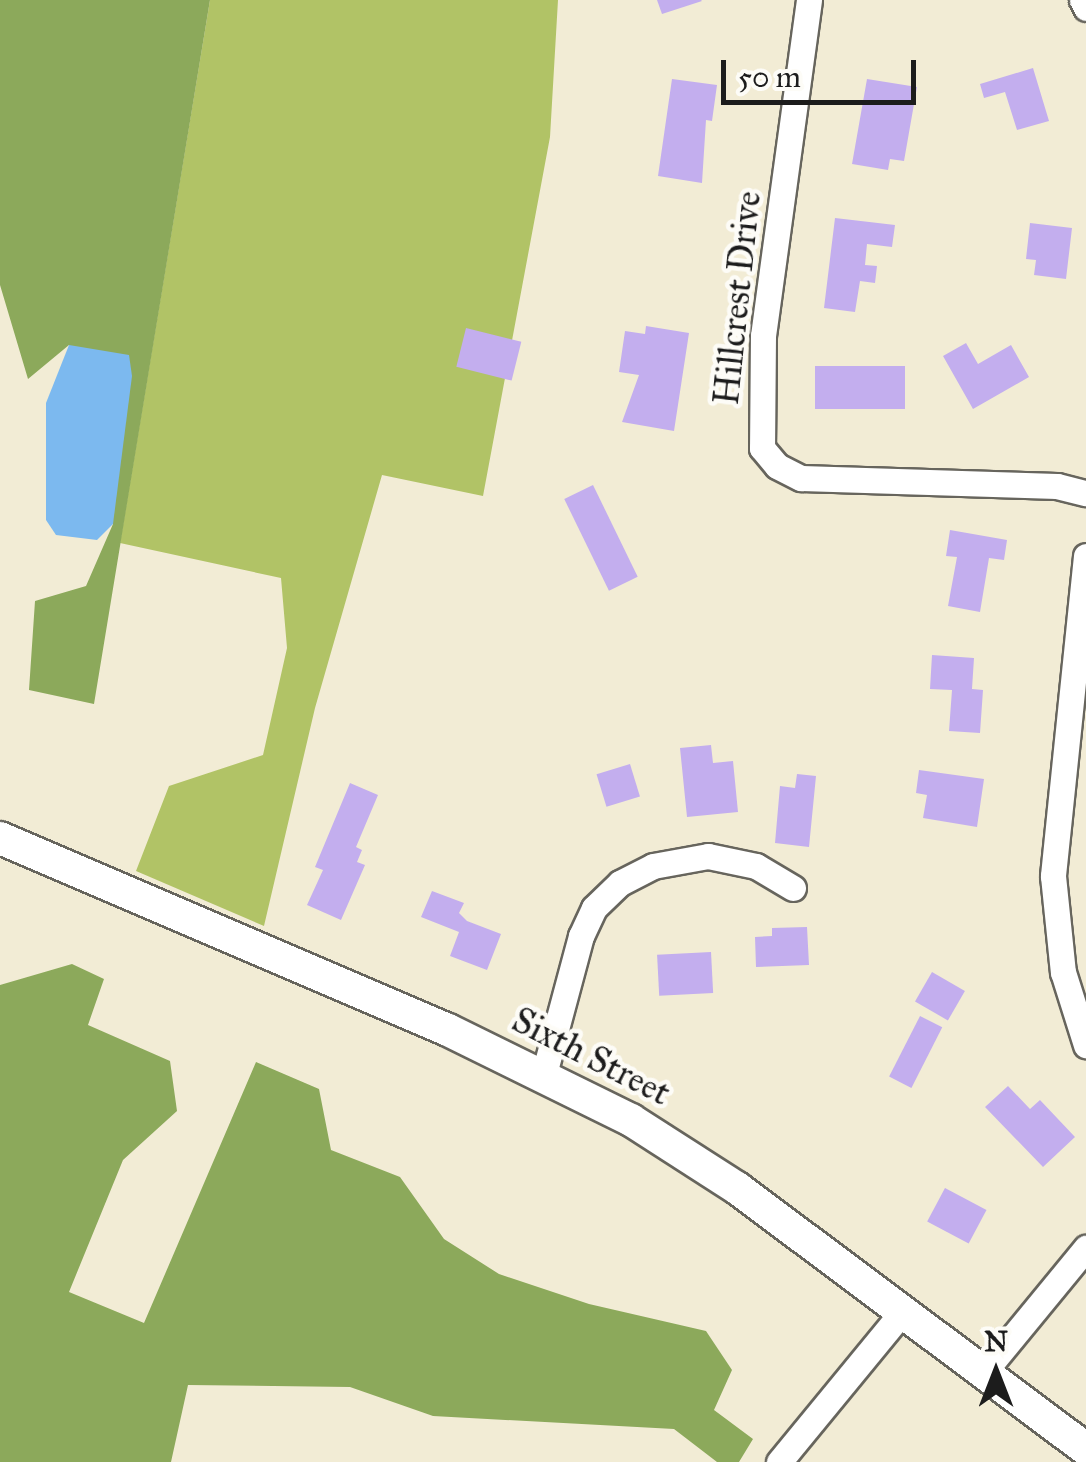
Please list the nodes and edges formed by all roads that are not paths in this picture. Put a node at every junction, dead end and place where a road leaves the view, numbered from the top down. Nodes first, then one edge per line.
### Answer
1 (809, 0) edge
2 (1082, 0) edge
3 (1086, 8) edge
4 (1086, 493) edge
5 (1086, 556) edge
6 (0, 838) edge
7 (794, 888) dead end
8 (1086, 1045) edge
9 (544, 1074) junction
10 (1086, 1248) edge
11 (902, 1312) junction
12 (984, 1372) junction
13 (1086, 1449) edge
14 (778, 1462) edge

1 - 4 street, Hillcrest Drive
2 - 3 street
5 - 8 street
6 - 9 main road, Sixth Street
7 - 9 street
9 - 11 main road, Sixth Street
10 - 12 street
11 - 12 main road, Sixth Street
11 - 14 street
12 - 13 main road, Sixth Street

